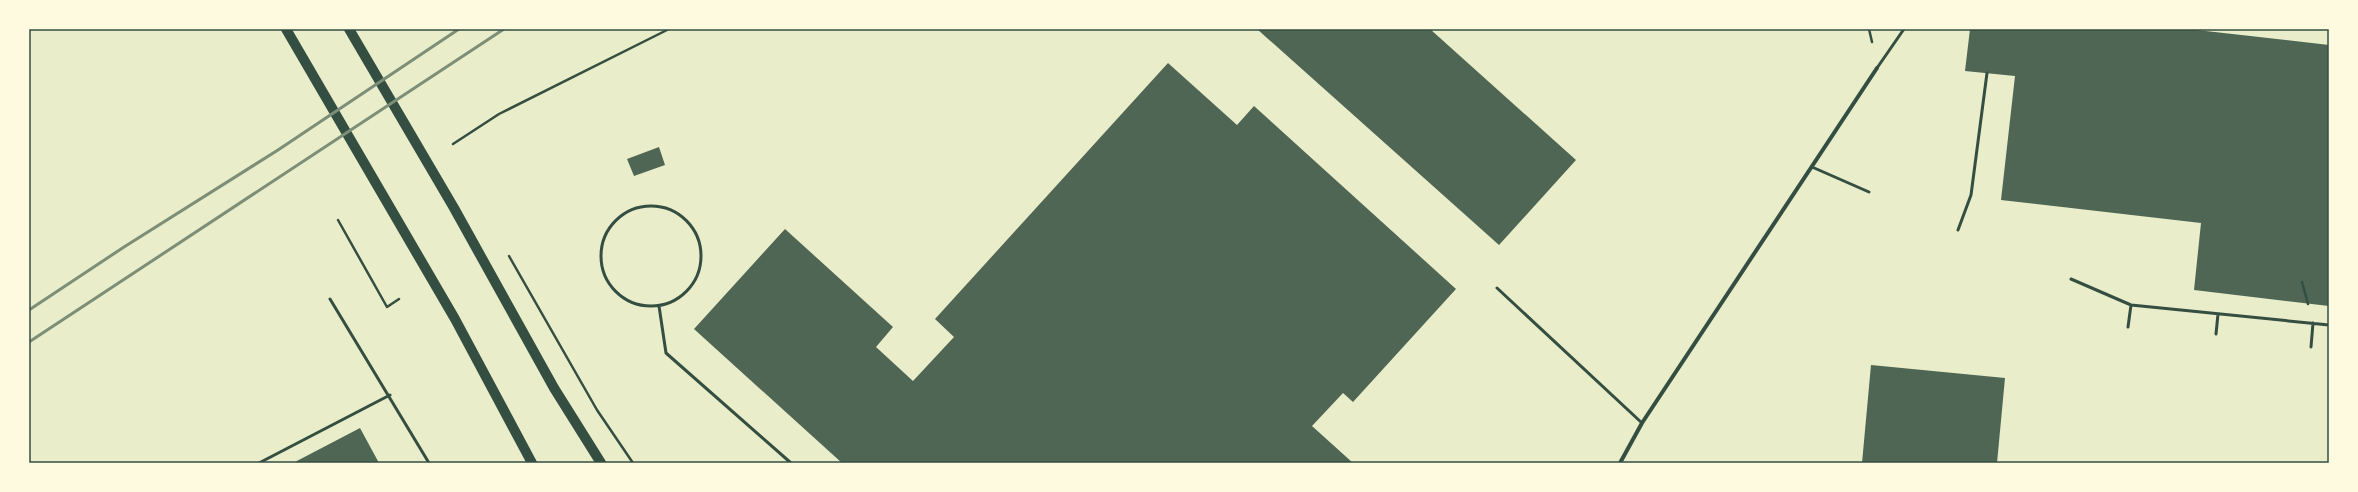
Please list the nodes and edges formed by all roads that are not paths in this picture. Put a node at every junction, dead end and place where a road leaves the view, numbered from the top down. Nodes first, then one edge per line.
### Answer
1 (286, 29) edge
2 (349, 29) edge
3 (1904, 29) edge
4 (1878, 68) joint
5 (1987, 73) dead end
6 (1812, 167) junction
7 (1869, 192) dead end
8 (1958, 230) dead end
9 (2071, 279) dead end
10 (1497, 288) dead end
11 (330, 299) dead end
12 (2131, 305) junction
13 (659, 306) junction
14 (2218, 314) junction
15 (2313, 323) junction
16 (2329, 325) edge
17 (2128, 327) dead end
18 (2216, 334) dead end
19 (2311, 347) dead end
20 (390, 395) junction
21 (1642, 423) junction
22 (259, 463) edge
23 (429, 463) edge
24 (532, 463) edge
25 (601, 463) edge
26 (791, 463) edge
27 (1620, 463) edge

1 - 24 main road
2 - 25 main road
3 - 4 lane
4 - 6 street
5 - 8 lane
6 - 7 lane
6 - 21 street
9 - 12 lane
10 - 21 lane
11 - 20 lane
12 - 14 lane
12 - 17 lane
13 - 13 lane
13 - 26 lane
14 - 15 lane
14 - 18 lane
15 - 16 lane
15 - 19 lane
20 - 22 lane
20 - 23 lane
21 - 27 street

